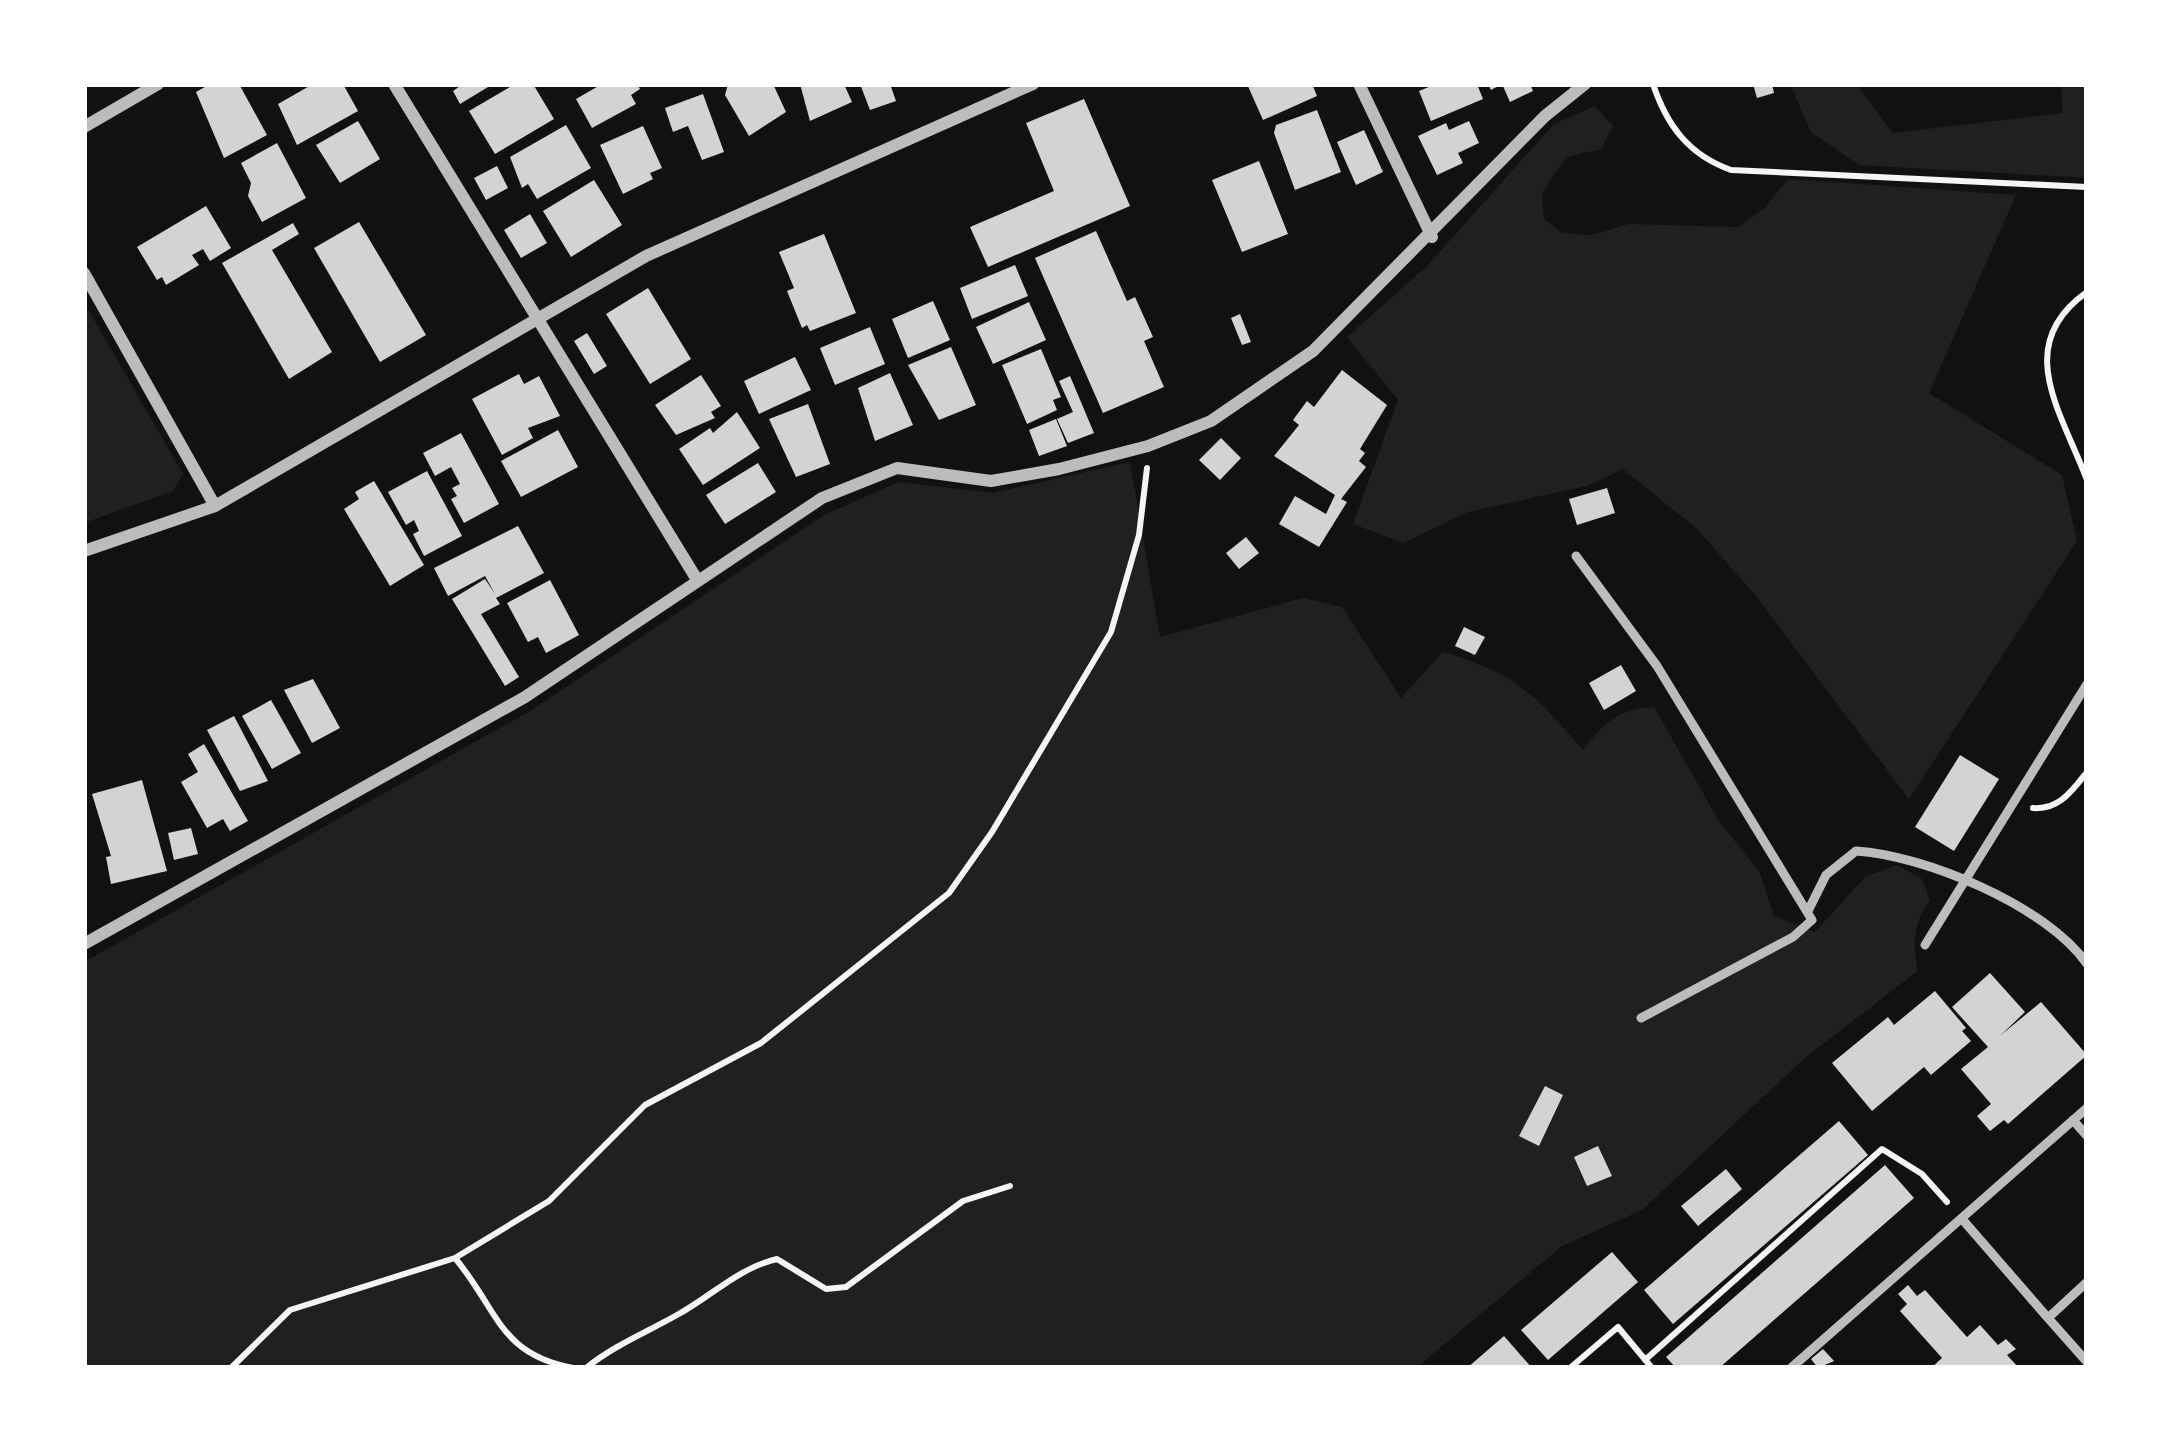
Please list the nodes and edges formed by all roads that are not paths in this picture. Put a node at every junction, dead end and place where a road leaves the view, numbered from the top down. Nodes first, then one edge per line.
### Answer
1 (158, 84) edge
2 (394, 84) edge
3 (1033, 84) edge
4 (1358, 84) edge
5 (1586, 84) edge
6 (84, 127) edge
7 (1432, 237) junction
8 (84, 273) edge
9 (535, 321) junction
10 (215, 506) junction
11 (84, 550) edge
12 (1576, 556) dead end
13 (697, 578) junction
14 (2087, 684) edge
15 (1964, 878) junction
16 (1808, 911) junction
17 (84, 944) edge
18 (1925, 945) dead end
19 (2087, 964) edge
20 (1641, 1018) dead end
21 (2087, 1108) edge
22 (2073, 1120) junction
23 (2087, 1136) edge
24 (1962, 1219) junction
25 (2087, 1282) edge
26 (2048, 1318) junction
27 (2087, 1362) edge
28 (1791, 1368) edge

1 - 6 street
2 - 9 street
3 - 9 street
4 - 7 street
5 - 7 street
7 - 13 street
8 - 10 street
9 - 10 street
9 - 13 street
10 - 11 street
12 - 16 lane
13 - 17 street
14 - 15 lane
15 - 16 lane
15 - 18 lane
15 - 19 lane
16 - 20 lane
21 - 22 lane
22 - 23 lane
22 - 24 lane
24 - 26 lane
24 - 28 lane
25 - 26 lane
26 - 27 lane

